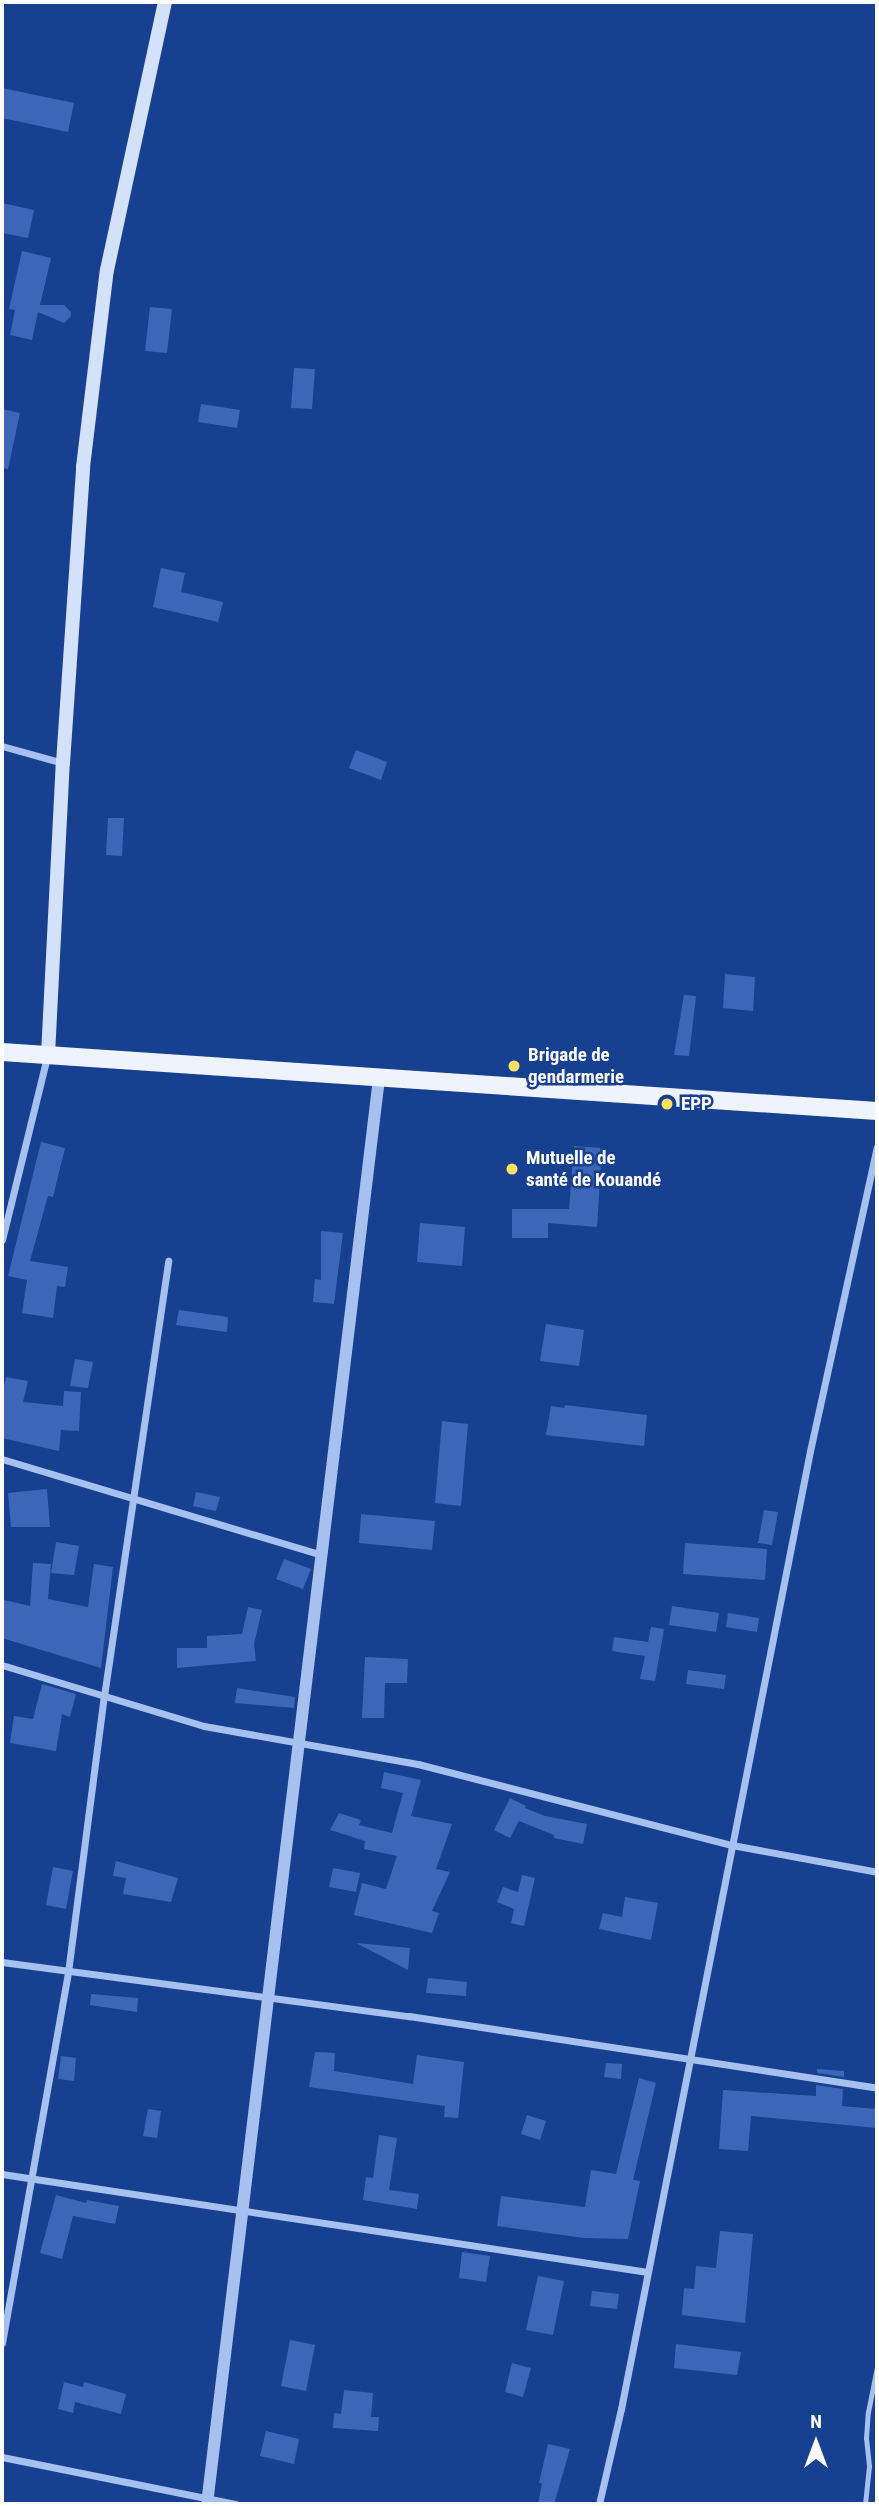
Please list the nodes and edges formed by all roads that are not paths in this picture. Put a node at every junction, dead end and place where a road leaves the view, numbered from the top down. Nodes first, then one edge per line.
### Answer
1 (165, 2) edge
2 (2, 746) edge
3 (62, 763) junction
4 (2, 1052) edge
5 (48, 1055) junction
6 (379, 1078) junction
7 (877, 1111) edge
8 (877, 1147) edge
9 (2, 1240) edge
10 (167, 1261) dead end
11 (2, 1460) edge
12 (132, 1498) junction
13 (321, 1555) junction
14 (2, 1665) edge
15 (104, 1696) junction
16 (299, 1742) junction
17 (732, 1845) junction
18 (877, 1872) edge
19 (2, 1962) edge
20 (68, 1972) junction
21 (268, 1996) junction
22 (690, 2061) junction
23 (877, 2088) edge
24 (2, 2174) edge
25 (31, 2178) junction
26 (242, 2211) junction
27 (648, 2272) junction
28 (2, 2343) edge
29 (877, 2367) edge
30 (2, 2457) edge
31 (207, 2501) edge
32 (236, 2504) edge
33 (598, 2504) edge
34 (865, 2504) edge

1 - 3 main road
2 - 3 street
3 - 5 main road
4 - 5 main road
5 - 6 main road
5 - 9 street
6 - 7 main road
6 - 13 street
8 - 17 street
10 - 12 street
11 - 12 street
12 - 13 street
12 - 15 street
13 - 16 street
14 - 15 street
15 - 16 street
15 - 20 street
16 - 17 street
16 - 21 street
17 - 18 street
17 - 22 street
19 - 20 street
20 - 21 street
20 - 25 street
21 - 22 street
21 - 26 street
22 - 23 street
22 - 27 street
24 - 25 street
25 - 26 street
25 - 28 street
26 - 27 street
26 - 31 street
27 - 33 street
29 - 34 lane
30 - 31 street
31 - 32 street

